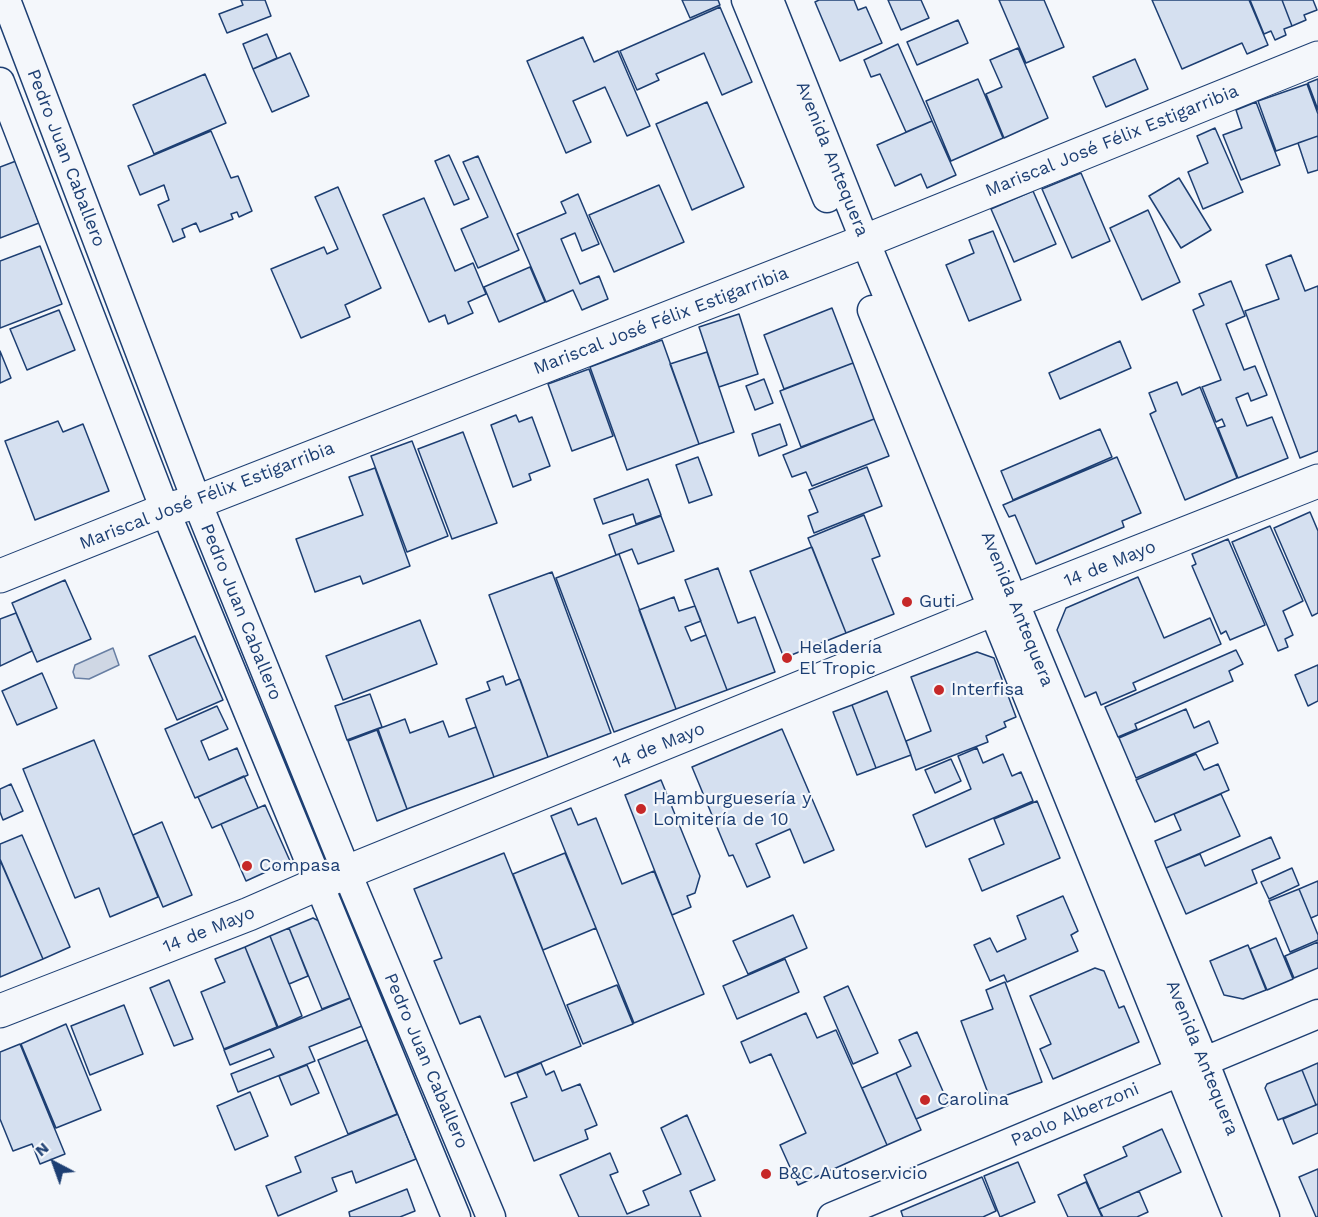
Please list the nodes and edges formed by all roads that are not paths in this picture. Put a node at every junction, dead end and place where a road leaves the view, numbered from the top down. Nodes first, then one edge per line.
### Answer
1 (746, 0) edge
2 (769, 0) edge
3 (7, 2) edge
4 (1318, 58) edge
5 (0, 82) edge
6 (856, 244) junction
7 (1318, 481) edge
8 (197, 502) junction
9 (165, 510) junction
10 (0, 576) edge
11 (1004, 606) junction
12 (333, 878) junction
13 (0, 1011) edge
14 (1318, 1014) edge
15 (1192, 1065) junction
16 (456, 1217) edge
17 (491, 1217) edge
18 (832, 1217) edge
19 (1238, 1217) edge
20 (1265, 1217) edge

1 - 6 street, Avenida Antequera
2 - 6 street, Avenida Antequera
3 - 8 street, Pedro Juan Caballero
4 - 6 main road, Mariscal José Félix Estigarribia
5 - 9 street, Pedro Juan Caballero
6 - 8 main road, Mariscal José Félix Estigarribia
6 - 11 street, Avenida Antequera
7 - 11 main road, 14 de Mayo
8 - 9 main road, Mariscal José Félix Estigarribia
8 - 12 street, Pedro Juan Caballero
9 - 10 main road, Mariscal José Félix Estigarribia
9 - 12 street, Pedro Juan Caballero
11 - 12 main road, 14 de Mayo
11 - 15 street, Avenida Antequera
12 - 13 main road, 14 de Mayo
12 - 16 street, Pedro Juan Caballero
12 - 17 street, Pedro Juan Caballero
14 - 15 street, Paolo Alberzoni
15 - 18 street, Paolo Alberzoni
15 - 19 street, Avenida Antequera
15 - 20 street, Avenida Antequera

